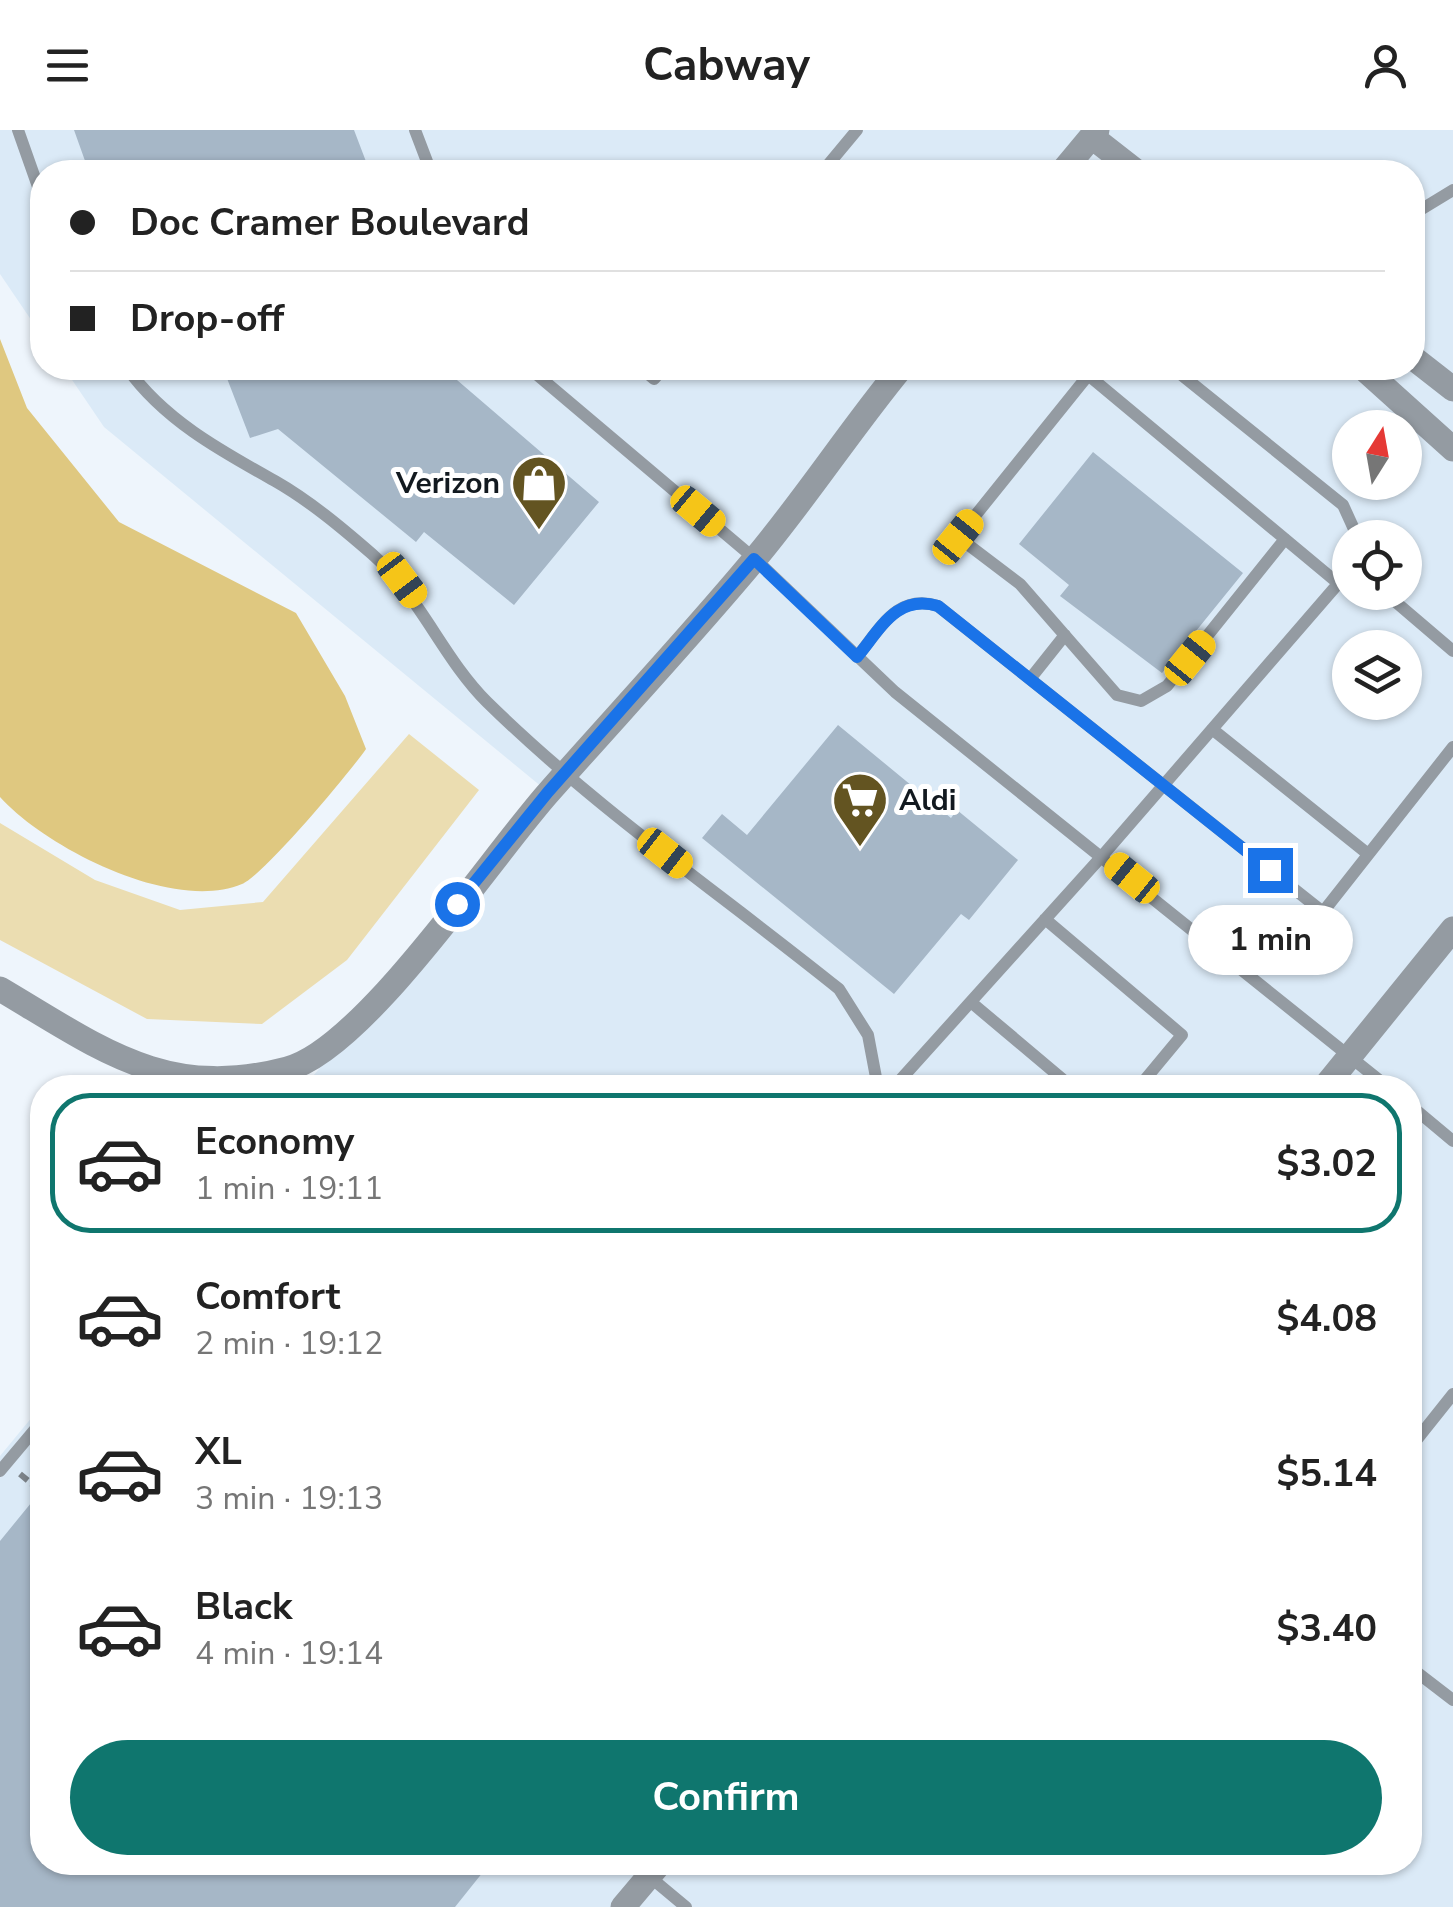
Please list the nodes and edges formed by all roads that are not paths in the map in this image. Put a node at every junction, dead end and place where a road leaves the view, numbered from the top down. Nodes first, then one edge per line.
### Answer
1 (18, 130) edge
2 (414, 130) edge
3 (856, 130) edge
4 (1091, 132) edge
5 (426, 160) edge
6 (832, 160) edge
7 (1071, 160) edge
8 (1123, 160) edge
9 (30, 164) edge
10 (1453, 190) edge
11 (1425, 207) edge
12 (1425, 368) edge
13 (138, 380) edge
14 (543, 380) edge
15 (892, 380) edge
16 (1084, 380) edge
17 (1101, 380) edge
18 (1188, 380) edge
19 (1376, 380) edge
20 (1453, 389) edge
21 (1453, 449) edge
22 (1350, 520) edge
23 (1285, 539) junction
24 (754, 559) junction
25 (1332, 578) edge
26 (1332, 592) edge
27 (1405, 610) edge
28 (1065, 636) junction
29 (1453, 651) edge
30 (857, 657) junction
31 (1030, 679) junction
32 (1212, 729) junction
33 (1453, 746) edge
34 (565, 775) junction
35 (1164, 784) junction
36 (1368, 854) junction
37 (1104, 855) junction
38 (1045, 919) junction
39 (1453, 929) edge
40 (0, 989) edge
41 (972, 1003) junction
42 (1350, 1056) junction
43 (170, 1075) edge
44 (254, 1075) edge
45 (876, 1075) edge
46 (904, 1075) edge
47 (1057, 1075) edge
48 (1149, 1075) edge
49 (1335, 1075) edge
50 (1373, 1075) edge
51 (1422, 1115) edge
52 (1453, 1140) edge
53 (1453, 1394) edge
54 (1422, 1433) edge
55 (30, 1436) edge
56 (0, 1472) edge
57 (1422, 1676) edge
58 (1453, 1700) edge
59 (642, 1875) edge
60 (655, 1875) edge
61 (623, 1907) edge
62 (686, 1907) edge

1 - 9 lane
2 - 5 lane
3 - 6 lane
4 - 7 street
4 - 8 street
10 - 11 lane
12 - 20 street
13 - 34 lane
14 - 24 lane
15 - 24 street
16 - 28 lane
17 - 23 lane
18 - 22 lane
19 - 21 street
23 - 25 lane
23 - 28 lane
24 - 30 lane
24 - 34 street
26 - 32 lane
27 - 29 lane
28 - 31 lane
30 - 31 lane
30 - 37 lane
31 - 35 lane
32 - 35 lane
32 - 36 lane
33 - 36 lane
34 - 44 street
34 - 45 lane
35 - 36 lane
35 - 37 lane
37 - 38 lane
37 - 42 lane
38 - 41 lane
38 - 48 lane
39 - 42 street
40 - 43 street
41 - 46 lane
41 - 47 lane
42 - 49 street
42 - 50 lane
51 - 52 lane
53 - 54 lane
55 - 56 lane
57 - 58 lane
59 - 61 street
60 - 62 lane

